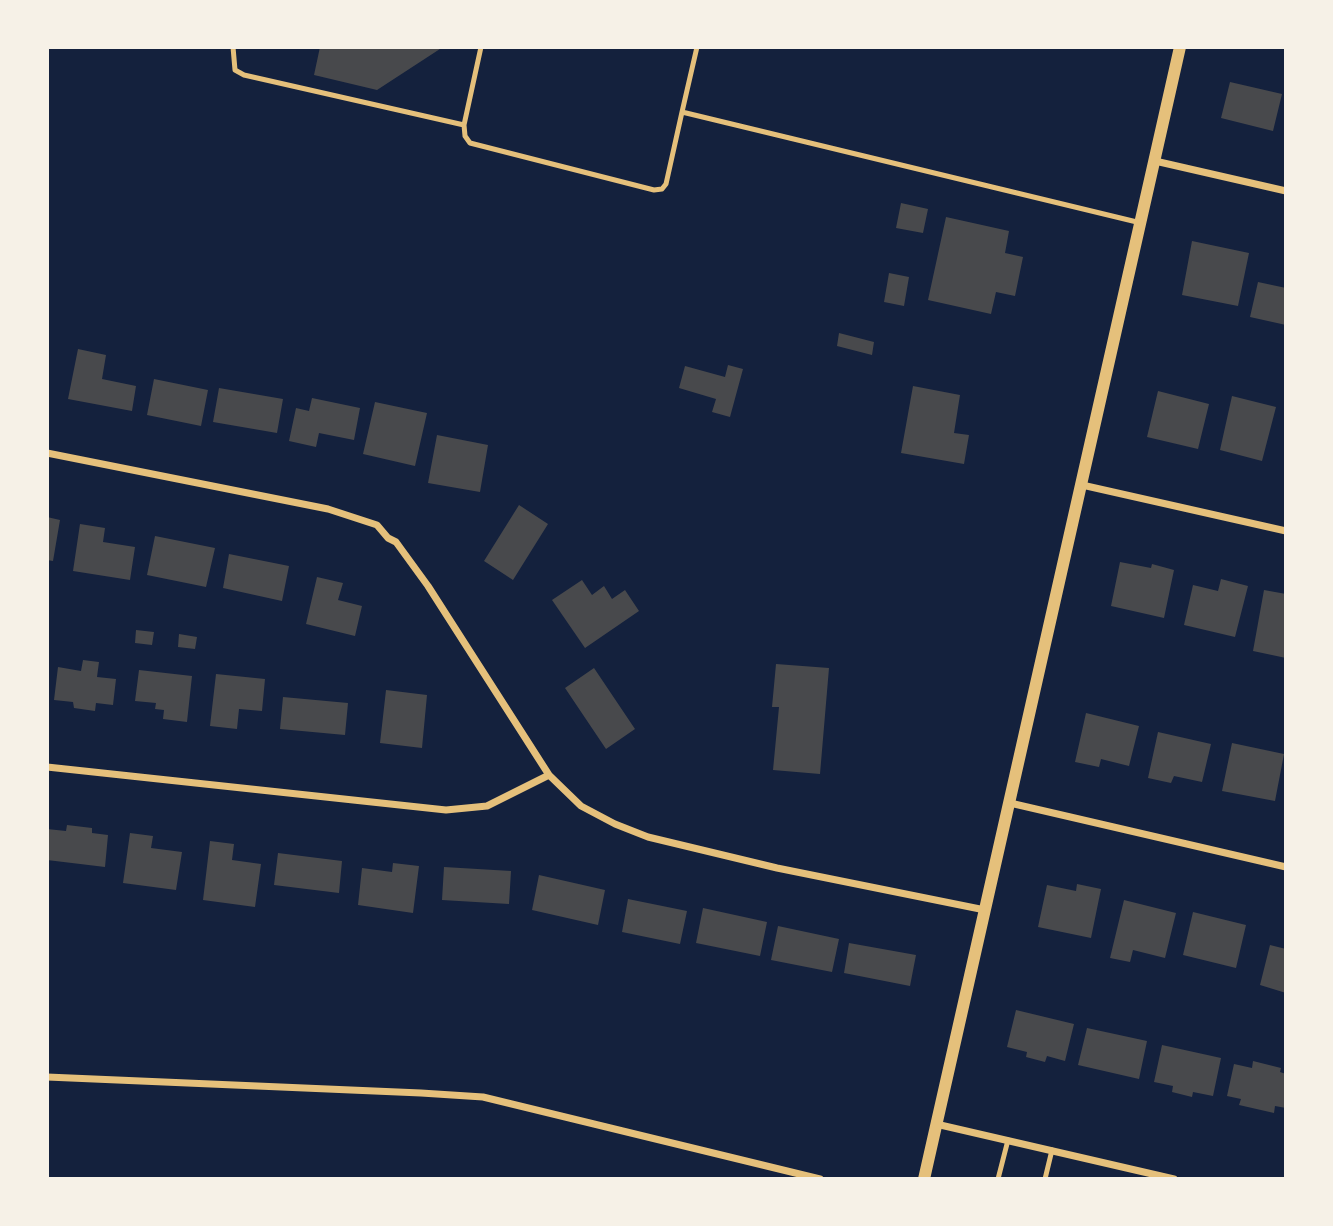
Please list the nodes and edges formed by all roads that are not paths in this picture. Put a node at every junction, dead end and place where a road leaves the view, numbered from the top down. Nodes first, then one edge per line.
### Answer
1 (233, 47) edge
2 (481, 47) edge
3 (697, 47) edge
4 (1180, 47) edge
5 (682, 112) junction
6 (464, 125) junction
7 (1155, 161) junction
8 (1286, 191) edge
9 (1141, 223) junction
10 (47, 453) edge
11 (1082, 485) junction
12 (1286, 531) edge
13 (47, 767) edge
14 (550, 775) junction
15 (1010, 803) junction
16 (1286, 867) edge
17 (985, 910) junction
18 (47, 1077) edge
19 (935, 1124) junction
20 (1008, 1140) junction
21 (1052, 1150) junction
22 (1156, 1177) edge
23 (820, 1179) edge
24 (924, 1179) edge
25 (998, 1179) edge
26 (1045, 1179) edge
27 (1174, 1179) edge

1 - 6 lane
2 - 6 lane
3 - 5 lane
4 - 7 street
5 - 6 lane
5 - 9 lane
7 - 8 street
7 - 9 street
9 - 11 street
10 - 14 street
11 - 12 street
11 - 15 street
13 - 14 street
14 - 17 street
15 - 16 street
15 - 17 street
17 - 19 street
18 - 23 street
19 - 20 street
19 - 24 street
20 - 21 street
20 - 25 lane
21 - 22 street
21 - 26 lane
22 - 27 street

